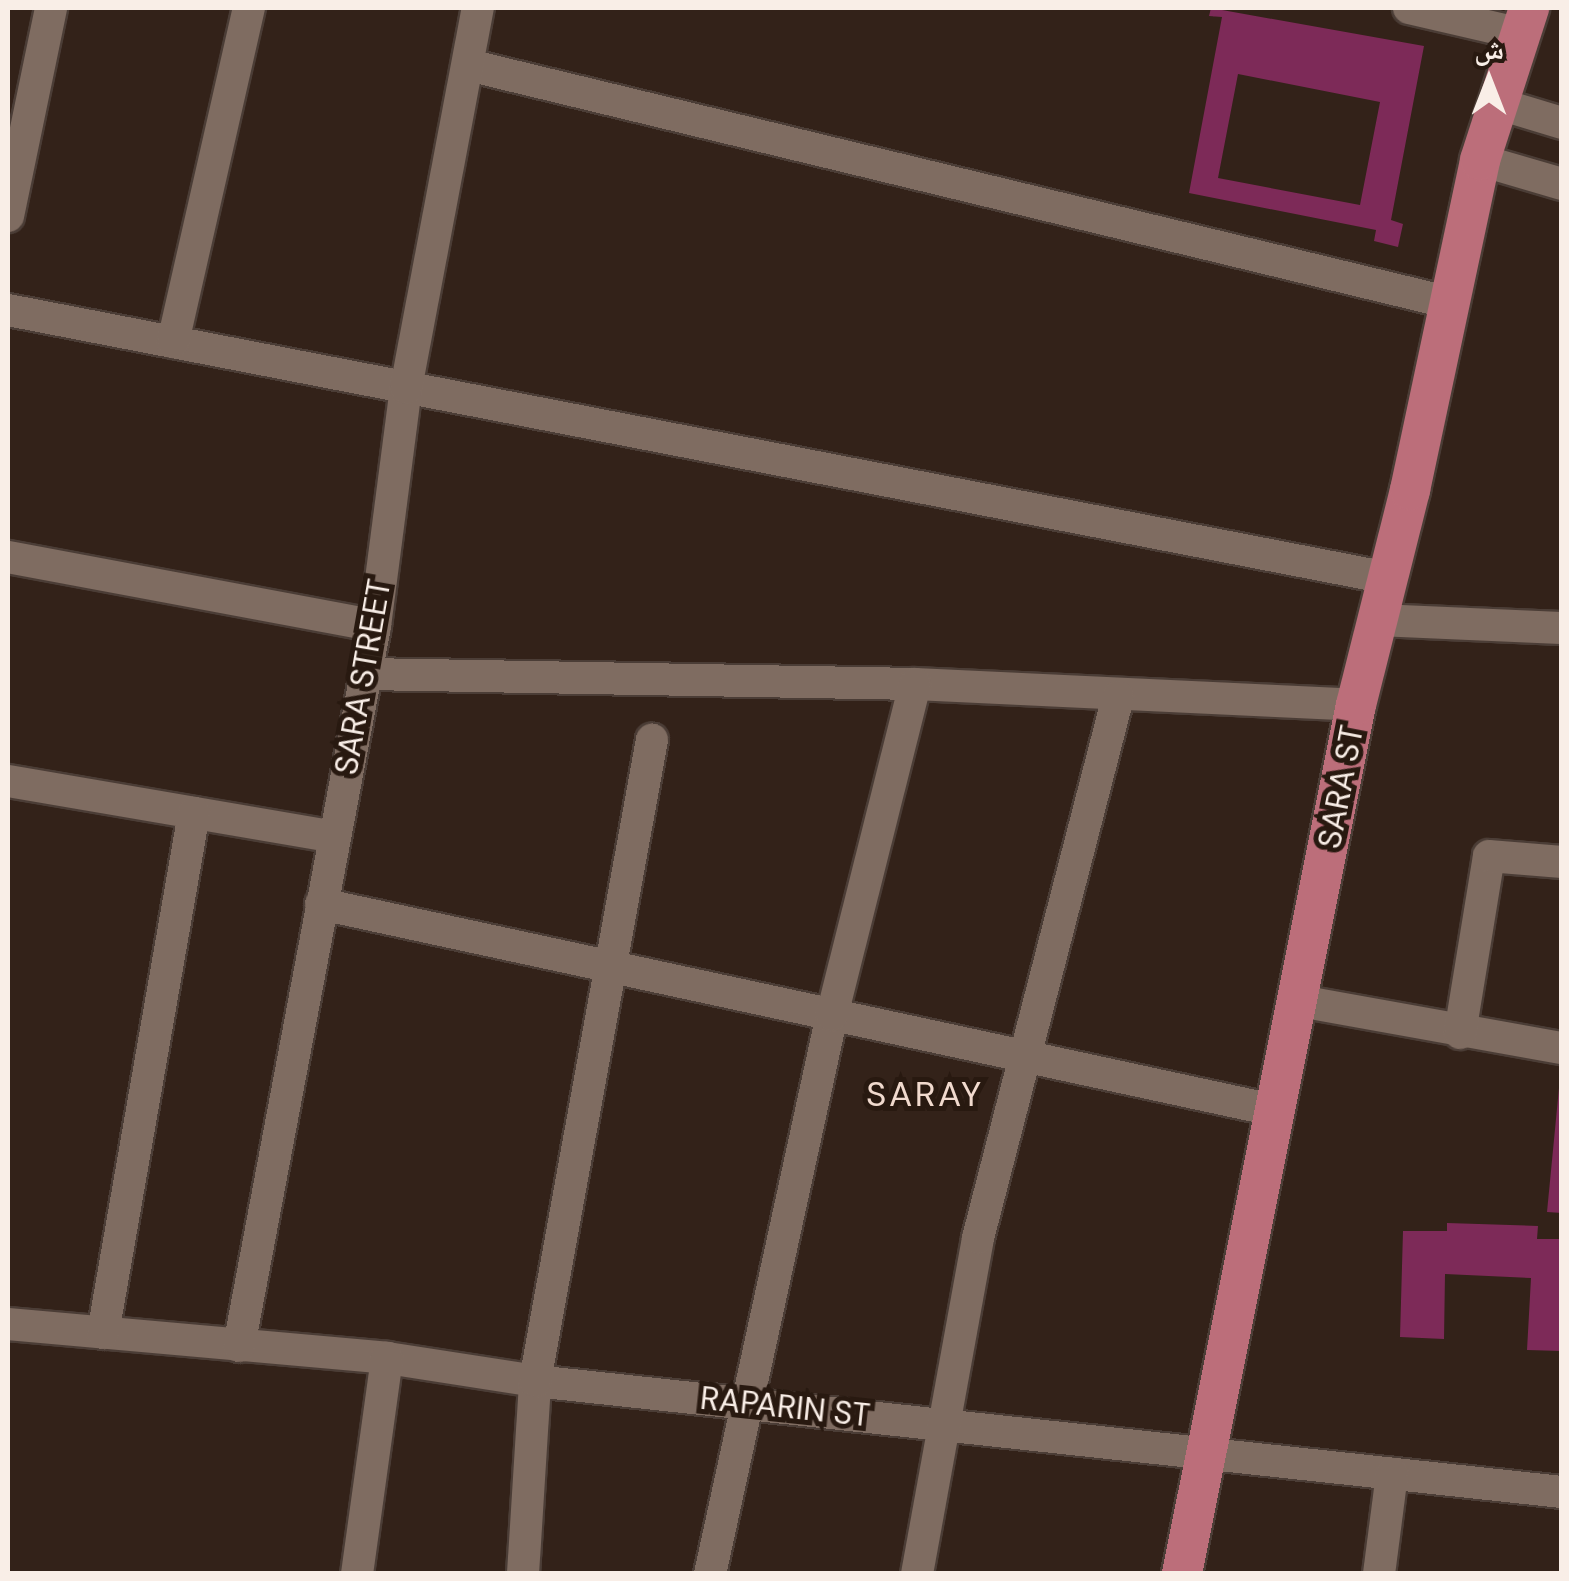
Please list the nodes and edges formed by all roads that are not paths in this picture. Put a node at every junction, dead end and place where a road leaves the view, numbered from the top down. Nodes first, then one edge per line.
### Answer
1 (51, 8) edge
2 (249, 8) edge
3 (478, 8) edge
4 (1408, 8) edge
5 (1523, 20) edge
6 (468, 65) junction
7 (1496, 104) junction
8 (1562, 123) edge
9 (1480, 160) junction
10 (1562, 184) edge
11 (8, 216) edge
12 (1448, 302) junction
13 (8, 310) edge
14 (173, 342) junction
15 (406, 388) junction
16 (8, 557) edge
17 (1388, 578) junction
18 (1378, 620) junction
19 (375, 626) junction
20 (1562, 628) edge
21 (366, 674) junction
22 (915, 684) junction
23 (1118, 697) junction
24 (1356, 705) junction
25 (652, 740) dead end
26 (8, 781) edge
27 (194, 814) junction
28 (334, 837) junction
29 (1562, 862) edge
30 (321, 904) junction
31 (612, 968) junction
32 (1300, 1002) junction
33 (832, 1015) junction
34 (1460, 1033) junction
35 (1562, 1048) edge
36 (1024, 1055) junction
37 (1278, 1111) junction
38 (8, 1324) edge
39 (104, 1333) junction
40 (239, 1346) junction
41 (387, 1358) junction
42 (535, 1380) junction
43 (746, 1402) junction
44 (940, 1423) junction
45 (1203, 1454) junction
46 (1392, 1474) junction
47 (1562, 1492) edge
48 (358, 1574) edge
49 (524, 1574) edge
50 (710, 1574) edge
51 (918, 1574) edge
52 (1182, 1574) edge
53 (1379, 1574) edge

1 - 11 street
2 - 14 street
3 - 6 street, SARA STREET
4 - 5 street
5 - 7 main road, SARA ST
6 - 12 street
6 - 15 street, SARA STREET
7 - 8 street
7 - 9 main road, SARA ST
9 - 10 street
9 - 12 main road, SARA ST
12 - 17 main road, SARA ST
13 - 14 street
14 - 15 street
15 - 17 street
15 - 19 street, SARA STREET
16 - 19 street
17 - 18 main road, SARA ST
18 - 20 street
18 - 24 main road, SARA ST
19 - 21 street, SARA STREET
21 - 22 street
21 - 28 street, SARA STREET
22 - 23 street
22 - 33 street
23 - 24 street
23 - 36 street
24 - 32 main road, SARA ST
25 - 31 street
26 - 27 street
27 - 28 street
27 - 39 street
28 - 30 street, SARA STREET
29 - 34 street
30 - 31 street
30 - 40 street, SARA STREET
31 - 33 street
31 - 42 street
32 - 34 street
32 - 37 main road, SARA ST
33 - 36 street
33 - 43 street
34 - 35 street
36 - 37 street
36 - 44 street
37 - 45 main road, SARA ST
38 - 39 street, RAPARIN ST
39 - 40 street, RAPARIN ST
40 - 41 street, RAPARIN ST
41 - 42 street, RAPARIN ST
41 - 48 street
42 - 43 street, RAPARIN ST
42 - 49 street
43 - 44 street, RAPARIN ST
43 - 50 street
44 - 45 street, RAPARIN ST
44 - 51 street
45 - 46 street, RAPARIN ST
45 - 52 main road, SARA ST
46 - 47 street, RAPARIN ST
46 - 53 street

